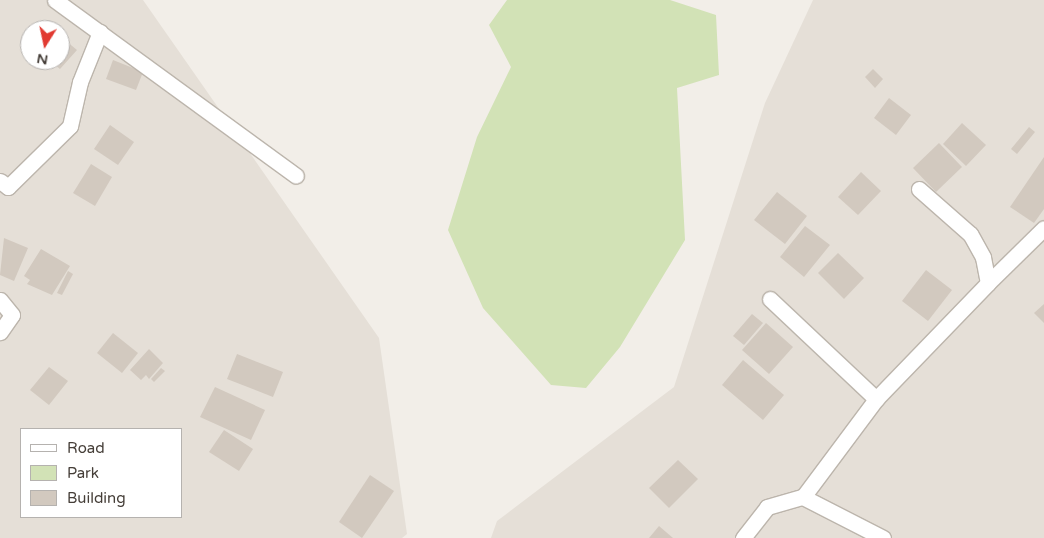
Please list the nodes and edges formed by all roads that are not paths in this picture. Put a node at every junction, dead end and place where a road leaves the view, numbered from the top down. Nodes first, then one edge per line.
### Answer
1 (55, 0) edge
2 (100, 32) junction
3 (296, 176) dead end
4 (3, 189) edge
5 (918, 189) dead end
6 (1044, 228) edge
7 (988, 283) junction
8 (770, 299) dead end
9 (0, 300) edge
10 (0, 332) edge
11 (876, 398) junction
12 (803, 497) junction
13 (744, 538) edge
14 (883, 538) edge

1 - 2 street
2 - 3 street
2 - 4 street
5 - 7 street
6 - 7 street
7 - 11 street
8 - 11 street
9 - 10 street
11 - 12 street
12 - 13 street
12 - 14 street

